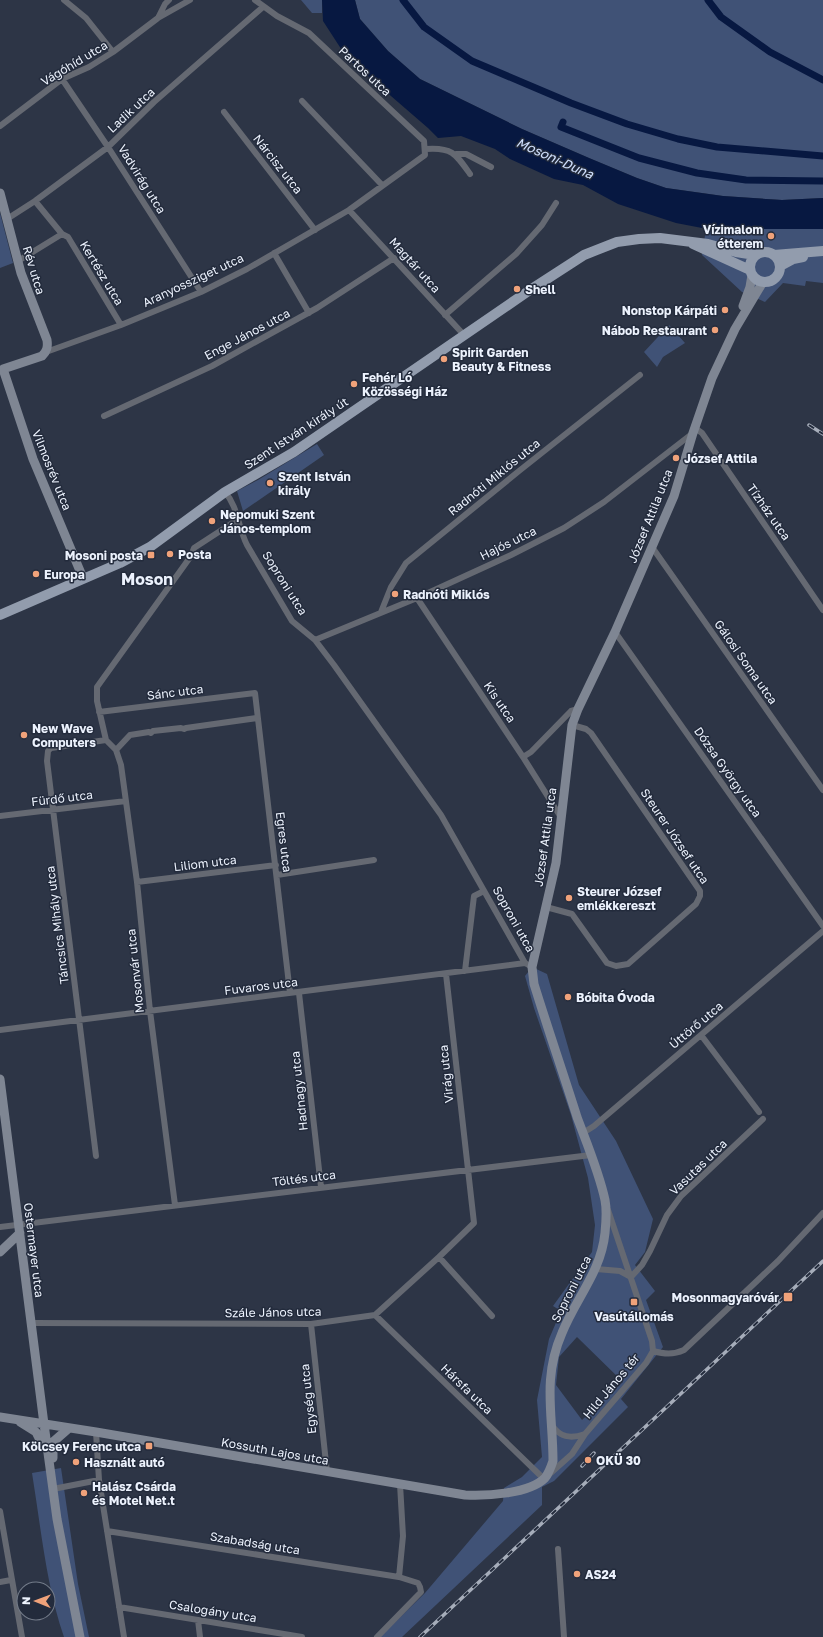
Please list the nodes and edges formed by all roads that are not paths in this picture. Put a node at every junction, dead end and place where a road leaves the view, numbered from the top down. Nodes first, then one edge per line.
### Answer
1 (64, 0) edge
2 (170, 0) edge
3 (190, 0) edge
4 (255, 0) edge
5 (263, 7) junction
6 (158, 18) junction
7 (113, 52) junction
8 (62, 79) junction
9 (302, 101) dead end
10 (224, 112) dead end
11 (0, 126) edge
12 (108, 147) junction
13 (426, 149) junction
14 (456, 154) junction
15 (491, 167) dead end
16 (470, 174) dead end
17 (382, 185) junction
18 (0, 193) edge
19 (35, 201) junction
20 (556, 203) dead end
21 (349, 210) junction
22 (7, 219) junction
23 (315, 230) junction
24 (62, 234) junction
25 (688, 242) junction
26 (823, 251) edge
27 (274, 253) junction
28 (755, 255) junction
29 (774, 255) junction
30 (823, 255) edge
31 (394, 258) junction
32 (18, 260) junction
33 (780, 266) junction
34 (751, 272) junction
35 (763, 282) junction
36 (201, 292) junction
37 (309, 313) junction
38 (445, 315) junction
39 (121, 325) junction
40 (735, 328) junction
41 (464, 335) junction
42 (46, 352) junction
43 (2, 370) edge
44 (640, 374) dead end
45 (104, 416) dead end
46 (694, 431) junction
47 (225, 492) junction
48 (237, 520) junction
49 (652, 547) junction
50 (83, 578) junction
51 (416, 598) junction
52 (823, 610) edge
53 (381, 612) junction
54 (0, 615) edge
55 (615, 632) junction
56 (315, 640) junction
57 (255, 693) joint
58 (578, 709) junction
59 (99, 712) junction
60 (257, 718) junction
61 (572, 725) junction
62 (106, 740) junction
63 (116, 750) junction
64 (524, 757) junction
65 (823, 790) edge
66 (126, 801) junction
67 (54, 810) junction
68 (0, 816) edge
69 (562, 820) junction
70 (374, 860) dead end
71 (276, 865) junction
72 (277, 875) junction
73 (137, 882) junction
74 (484, 891) junction
75 (546, 907) junction
76 (823, 926) edge
77 (823, 931) edge
78 (528, 965) junction
79 (465, 971) junction
80 (446, 974) junction
81 (299, 992) junction
82 (290, 993) junction
83 (150, 1011) junction
84 (79, 1020) junction
85 (0, 1030) edge
86 (701, 1035) junction
87 (0, 1079) edge
88 (759, 1112) dead end
89 (763, 1119) dead end
90 (583, 1133) junction
91 (4, 1136) edge
92 (591, 1155) junction
93 (96, 1156) dead end
94 (468, 1171) junction
95 (321, 1187) junction
96 (605, 1201) junction
97 (175, 1205) junction
98 (823, 1214) edge
99 (0, 1227) edge
100 (20, 1229) junction
101 (0, 1252) edge
102 (439, 1257) junction
103 (596, 1269) junction
104 (631, 1276) junction
105 (375, 1315) junction
106 (492, 1316) dead end
107 (32, 1323) junction
108 (310, 1324) junction
109 (653, 1351) junction
110 (0, 1418) edge
111 (17, 1420) junction
112 (551, 1421) junction
113 (44, 1424) junction
114 (68, 1428) junction
115 (96, 1432) junction
116 (585, 1434) junction
117 (327, 1472) junction
118 (544, 1479) junction
119 (99, 1480) junction
120 (400, 1484) junction
121 (58, 1488) junction
122 (0, 1511) edge
123 (107, 1531) junction
124 (558, 1549) dead end
125 (399, 1577) junction
126 (11, 1580) junction
127 (0, 1582) edge
128 (119, 1607) junction
129 (198, 1620) junction
130 (22, 1637) edge
131 (80, 1637) edge
132 (124, 1637) edge
133 (200, 1637) edge
134 (302, 1637) edge
135 (377, 1637) edge
136 (564, 1637) edge

1 - 7 street
2 - 6 street, Vágóhíd utca
3 - 6 street, Vágóhíd utca
4 - 5 street, Partos utca
5 - 12 street, Ladik utca
5 - 13 street, Partos utca
6 - 7 street, Vágóhíd utca
7 - 8 street, Vágóhíd utca
8 - 11 street, Vágóhíd utca
8 - 12 street, Vadvirág utca
9 - 17 street
10 - 23 street, Nárcisz utca
12 - 19 street, Ladik utca
12 - 36 street, Vadvirág utca
13 - 14 street
13 - 17 street, Aranyossziget utca
14 - 15 street
14 - 16 street
17 - 21 street, Aranyossziget utca
18 - 22 street, Rév utca
19 - 22 street, Ladik utca
19 - 24 street, Kertész utca
20 - 38 street
21 - 23 street, Aranyossziget utca
21 - 31 street, Magtár utca
22 - 32 street, Rév utca
23 - 27 street, Aranyossziget utca
24 - 32 street
24 - 39 street, Kertész utca
25 - 28 main road, Szent István király út
25 - 34 main road, Szent István király út
25 - 41 main road, Szent István király út
26 - 29 main road
27 - 36 street, Aranyossziget utca
27 - 37 street
28 - 29 main road
28 - 34 main road
29 - 33 main road
30 - 33 main road
31 - 37 street, Enge János utca
31 - 38 street, Magtár utca
32 - 42 street, Rév utca
33 - 35 main road
34 - 35 main road
34 - 40 street, József Attila utca
35 - 40 street, József Attila utca
36 - 39 street, Aranyossziget utca
37 - 45 street, Enge János utca
38 - 41 street, Magtár utca
39 - 42 street, Aranyossziget utca
40 - 46 street, József Attila utca
41 - 47 main road, Szent István király út
42 - 43 street, Aranyossziget utca
43 - 50 street, Vilmosrév utca
44 - 53 street, Radnóti Miklós utca
46 - 49 street, József Attila utca
46 - 51 street, Hajós utca
46 - 52 street, Tízház utca
47 - 48 street, Soproni utca
47 - 50 main road, Szent István király út
48 - 56 street, Soproni utca
48 - 59 street
49 - 55 street, József Attila utca
49 - 65 street, Gálosi Soma utca
50 - 54 main road, Szent István király út
51 - 53 street, Hajós utca
51 - 64 street, Kis utca
53 - 56 street, Hajós utca
55 - 58 street, József Attila utca
55 - 76 street, Dózsa György utca
56 - 74 street, Soproni utca
57 - 59 street, Sánc utca
57 - 60 street, Egres utca
58 - 61 street, József Attila utca
58 - 64 street, József Attila utca
59 - 62 street
60 - 63 street
60 - 71 street, Egres utca
61 - 69 street, József Attila utca
61 - 75 street, Steurer József utca
62 - 63 street, Mosonvár utca
62 - 67 street, Táncsics Mihály utca
63 - 66 street, Mosonvár utca
64 - 69 street, Kis utca
66 - 67 street, Fürdő utca
66 - 73 street, Mosonvár utca
67 - 68 street, Fürdő utca
67 - 84 street, Táncsics Mihály utca
69 - 75 street, József Attila utca
70 - 72 street
71 - 72 street, Egres utca
71 - 73 street, Liliom utca
72 - 82 street, Egres utca
73 - 83 street, Mosonvár utca
74 - 78 street, Soproni utca
74 - 79 street
75 - 78 street, József Attila utca
77 - 86 street, Úttörő utca
78 - 79 street, Fuvaros utca
78 - 90 street, Soproni utca
79 - 80 street, Fuvaros utca
80 - 81 street, Fuvaros utca
80 - 94 street, Virág utca
81 - 82 street, Fuvaros utca
81 - 95 street, Hadnagy utca
82 - 83 street, Fuvaros utca
83 - 84 street, Fuvaros utca
83 - 97 street, Mosonvár utca
84 - 85 street, Fuvaros utca
84 - 93 street, Táncsics Mihály utca
86 - 88 street
86 - 90 street, Úttörő utca
87 - 91 street, Ostermayer utca
89 - 104 street, Vasutas utca
90 - 92 street, Soproni utca
91 - 100 street, Ostermayer utca
92 - 94 street, Töltés utca
92 - 96 street, Soproni utca
94 - 95 street, Töltés utca
94 - 102 street
95 - 97 street, Töltés utca
96 - 103 street, Soproni utca
96 - 104 street
97 - 100 street, Töltés utca
98 - 109 street
99 - 100 street, Töltés utca
100 - 101 street
100 - 107 street, Ostermayer utca
102 - 105 street
102 - 106 street
103 - 104 street
103 - 112 street, Soproni utca
104 - 109 street
105 - 108 street, Szále János utca
105 - 118 street, Hársfa utca
107 - 108 street, Szále János utca
107 - 113 street, Ostermayer utca
108 - 117 street, Egység utca
109 - 116 street, Hild János tér
110 - 111 street, Kossuth Lajos utca
111 - 113 street, Kossuth Lajos utca
111 - 121 street
112 - 116 street, Hild János tér
112 - 118 street, Soproni utca
113 - 114 street, Kossuth Lajos utca
113 - 121 street, Ostermayer utca
114 - 115 street, Kossuth Lajos utca
114 - 121 street
115 - 117 street, Kossuth Lajos utca
115 - 119 street
116 - 118 street, Hild János tér
117 - 120 street, Kossuth Lajos utca
118 - 120 street, Kossuth Lajos utca
119 - 121 street
119 - 123 street
120 - 125 street
121 - 131 street
122 - 126 street
123 - 125 street, Szabadság utca
123 - 128 street
124 - 136 street
125 - 135 street, Szabadság utca
126 - 127 street
126 - 130 street
128 - 129 street, Csalogány utca
128 - 132 street
129 - 133 street
129 - 134 street, Csalogány utca

